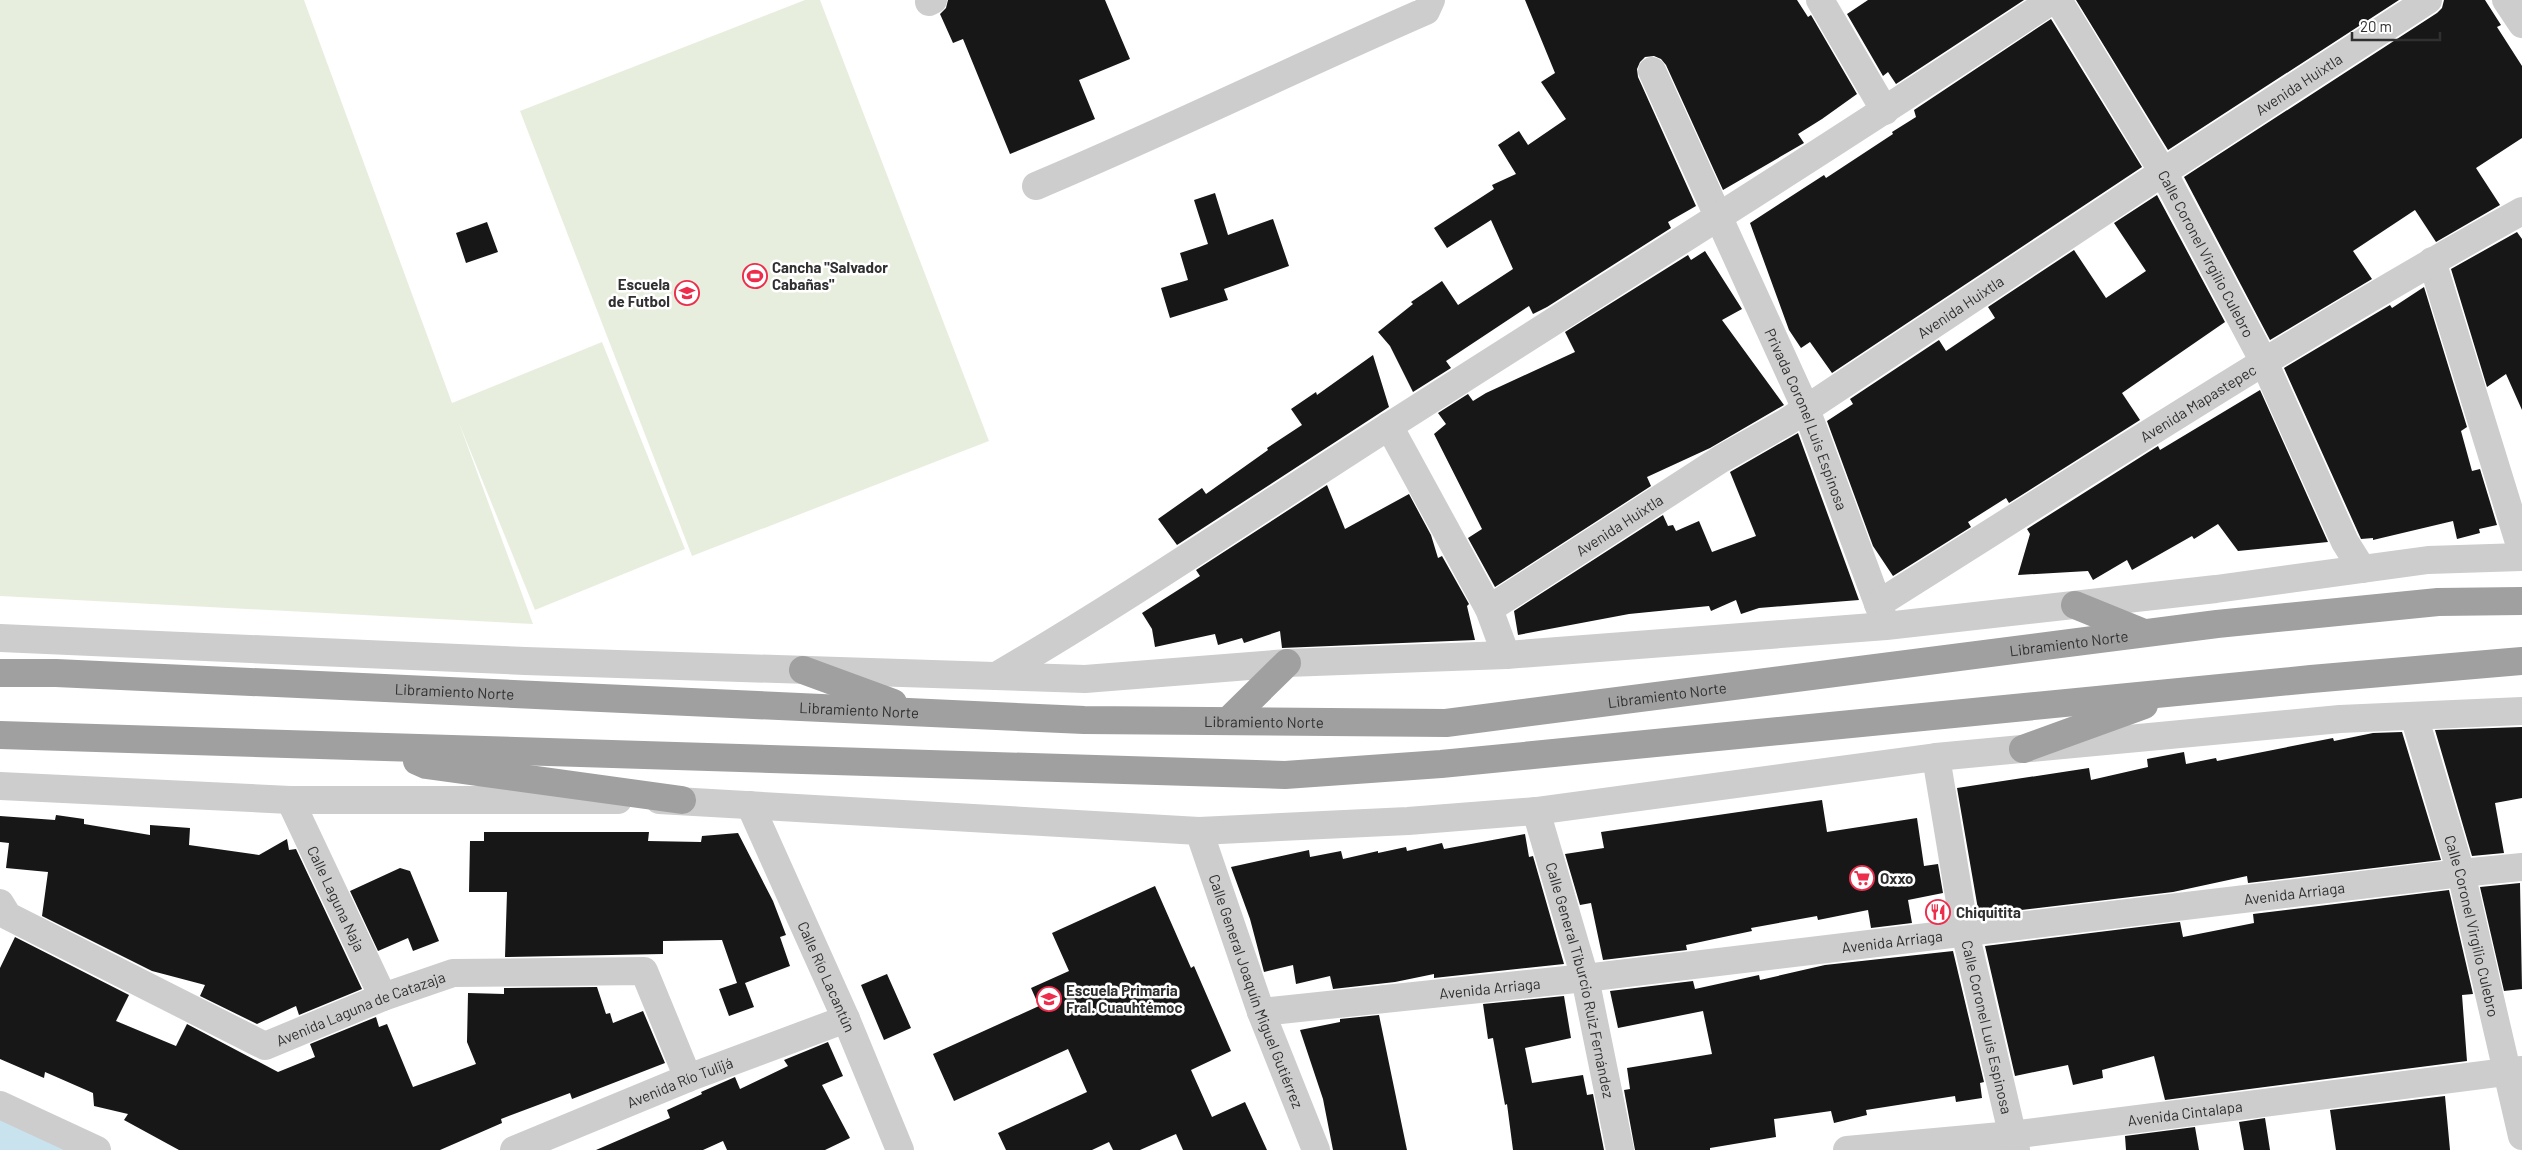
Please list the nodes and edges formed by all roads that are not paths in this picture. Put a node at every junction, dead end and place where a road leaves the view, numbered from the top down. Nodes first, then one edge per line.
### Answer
1 (1431, 0) edge
2 (1820, 0) edge
3 (2052, 0) edge
4 (2058, 0) edge
5 (2428, 0) edge
6 (2506, 0) edge
7 (2522, 24) edge
8 (1652, 71) dead end
9 (1885, 112) junction
10 (2163, 172) junction
11 (1036, 186) dead end
12 (2522, 211) edge
13 (1718, 216) junction
14 (2432, 261) junction
15 (2264, 362) junction
16 (1806, 409) junction
17 (1389, 426) junction
18 (2522, 552) edge
19 (2522, 557) edge
20 (2362, 569) junction
21 (2522, 601) edge
22 (2075, 605) junction
23 (1489, 609) junction
24 (1882, 615) junction
25 (2145, 634) junction
26 (0, 638) edge
27 (1506, 655) junction
28 (2522, 661) edge
29 (1287, 664) junction
30 (803, 670) junction
31 (0, 673) edge
32 (996, 676) junction
33 (2182, 691) junction
34 (2522, 711) edge
35 (918, 712) junction
36 (2414, 716) junction
37 (1228, 721) junction
38 (0, 735) edge
39 (375, 746) junction
40 (2023, 749) junction
41 (1936, 757) junction
42 (0, 786) edge
43 (290, 800) junction
44 (682, 800) junction
45 (750, 805) junction
46 (1536, 810) junction
47 (1199, 831) junction
48 (2522, 867) edge
49 (2461, 873) junction
50 (0, 903) edge
51 (1965, 932) junction
52 (1585, 978) junction
53 (383, 997) junction
54 (1262, 1012) junction
55 (846, 1018) junction
56 (2515, 1070) edge
57 (688, 1078) junction
58 (0, 1105) edge
59 (2522, 1136) edge
60 (2014, 1143) edge
61 (97, 1150) edge
62 (514, 1150) edge
63 (900, 1150) edge
64 (1316, 1150) edge
65 (1620, 1150) edge
66 (1847, 1150) edge

1 - 11 street
2 - 9 street
3 - 9 street
4 - 10 street, Calle Coronel Virgilio Culebro
5 - 10 street, Avenida Huixtla
6 - 7 street
8 - 13 street, Privada Coronel Luis Espinosa
9 - 13 street
10 - 15 street, Calle Coronel Virgilio Culebro
10 - 16 street, Avenida Huixtla
12 - 14 street, Avenida Mapastepec
13 - 16 street, Privada Coronel Luis Espinosa
13 - 17 street
14 - 15 street, Avenida Mapastepec
14 - 18 street
15 - 20 street, Calle Coronel Virgilio Culebro
15 - 24 street, Avenida Mapastepec
16 - 23 street, Avenida Huixtla
16 - 24 street, Privada Coronel Luis Espinosa
17 - 23 street
17 - 32 street
19 - 20 street
20 - 22 street
21 - 25 highway, Libramiento Norte
22 - 24 street
22 - 25 highway
23 - 27 street
24 - 27 street
25 - 37 highway, Libramiento Norte
26 - 30 street
27 - 29 street
28 - 33 highway
29 - 32 street
29 - 37 highway
30 - 32 street
30 - 35 highway
31 - 35 highway, Libramiento Norte
33 - 39 highway
33 - 40 highway
34 - 36 street
35 - 37 highway, Libramiento Norte
36 - 40 street
36 - 49 street, Calle Coronel Virgilio Culebro
38 - 39 highway
39 - 44 highway
40 - 41 street
41 - 46 street
41 - 51 street, Calle Coronel Luis Espinosa
42 - 43 street
43 - 44 street
43 - 53 street, Calle Laguna Naja
44 - 45 street
45 - 47 street
45 - 55 street, Calle Río Lacantún
46 - 47 street
46 - 52 street, Calle General Tiburcio Ruiz Fernández
47 - 54 street, Calle General Joaquín Miguel Gutiérrez
48 - 49 street, Avenida Arriaga
49 - 51 street, Avenida Arriaga
49 - 56 street, Calle Coronel Virgilio Culebro
50 - 53 street, Avenida Laguna de Catazaja
51 - 52 street, Avenida Arriaga
51 - 60 street, Calle Coronel Luis Espinosa
52 - 54 street, Avenida Arriaga
52 - 65 street, Calle General Tiburcio Ruiz Fernández
53 - 57 street, Avenida Laguna de Catazaja
54 - 64 street, Calle General Joaquín Miguel Gutiérrez
55 - 57 street, Avenida Río Tulijá
55 - 63 street, Calle Río Lacantún
56 - 59 street, Calle Coronel Virgilio Culebro
56 - 60 street, Avenida Cintalapa
57 - 62 street, Avenida Río Tulijá
58 - 61 street
60 - 66 street, Avenida Cintalapa

